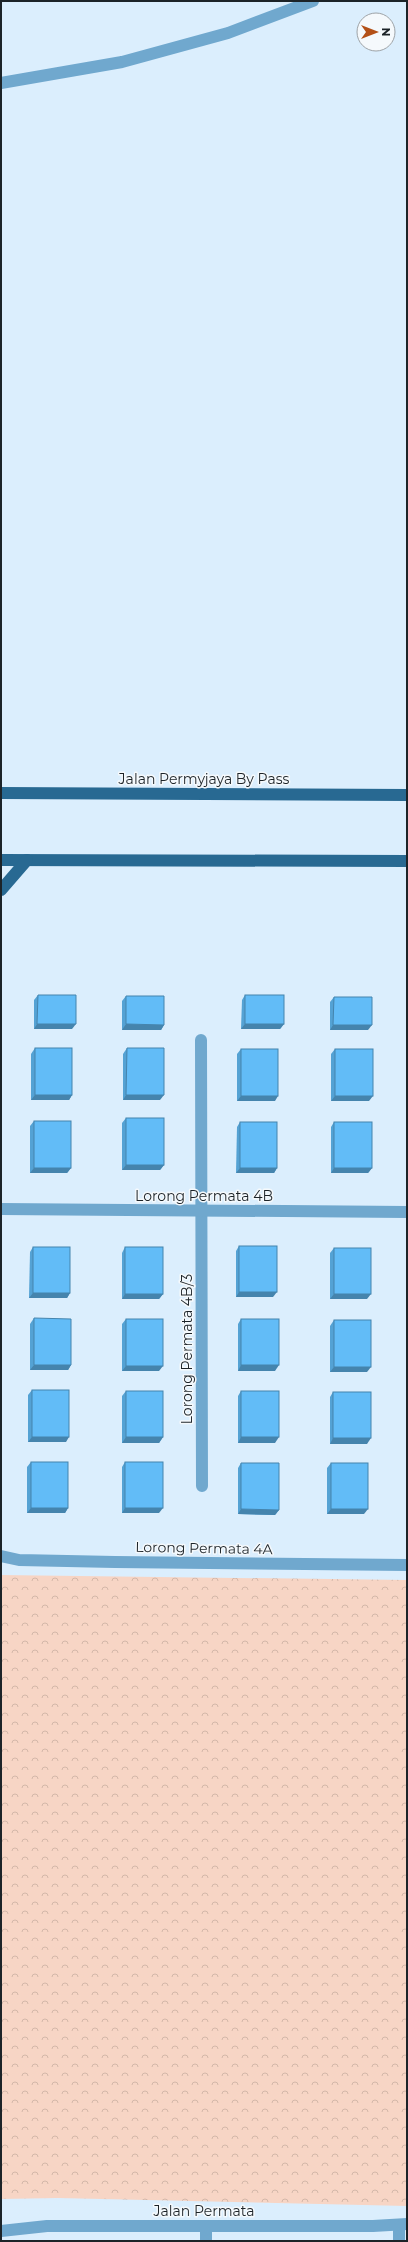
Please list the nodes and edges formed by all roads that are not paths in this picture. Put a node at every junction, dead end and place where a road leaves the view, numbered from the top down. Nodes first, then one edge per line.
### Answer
1 (313, 1) edge
2 (1, 83) edge
3 (1, 793) edge
4 (407, 795) edge
5 (1, 860) edge
6 (27, 860) junction
7 (407, 861) edge
8 (1, 890) edge
9 (201, 1040) dead end
10 (1, 1209) edge
11 (201, 1211) junction
12 (407, 1212) edge
13 (202, 1486) dead end
14 (1, 1556) edge
15 (407, 1565) edge
16 (403, 2225) edge
17 (206, 2226) junction
18 (1, 2231) edge
19 (206, 2241) edge
20 (399, 2241) edge

1 - 2 street
3 - 4 main road, Jalan Permyjaya By Pass
5 - 6 main road
6 - 7 main road
6 - 8 main road
9 - 11 street, Lorong Permata 4B/3
10 - 11 street, Lorong Permata 4B
11 - 12 street, Lorong Permata 4B
11 - 13 street, Lorong Permata 4B/3
14 - 15 street, Lorong Permata 4A
16 - 17 street, Jalan Permata
16 - 20 street
17 - 18 street, Jalan Permata
17 - 19 street

